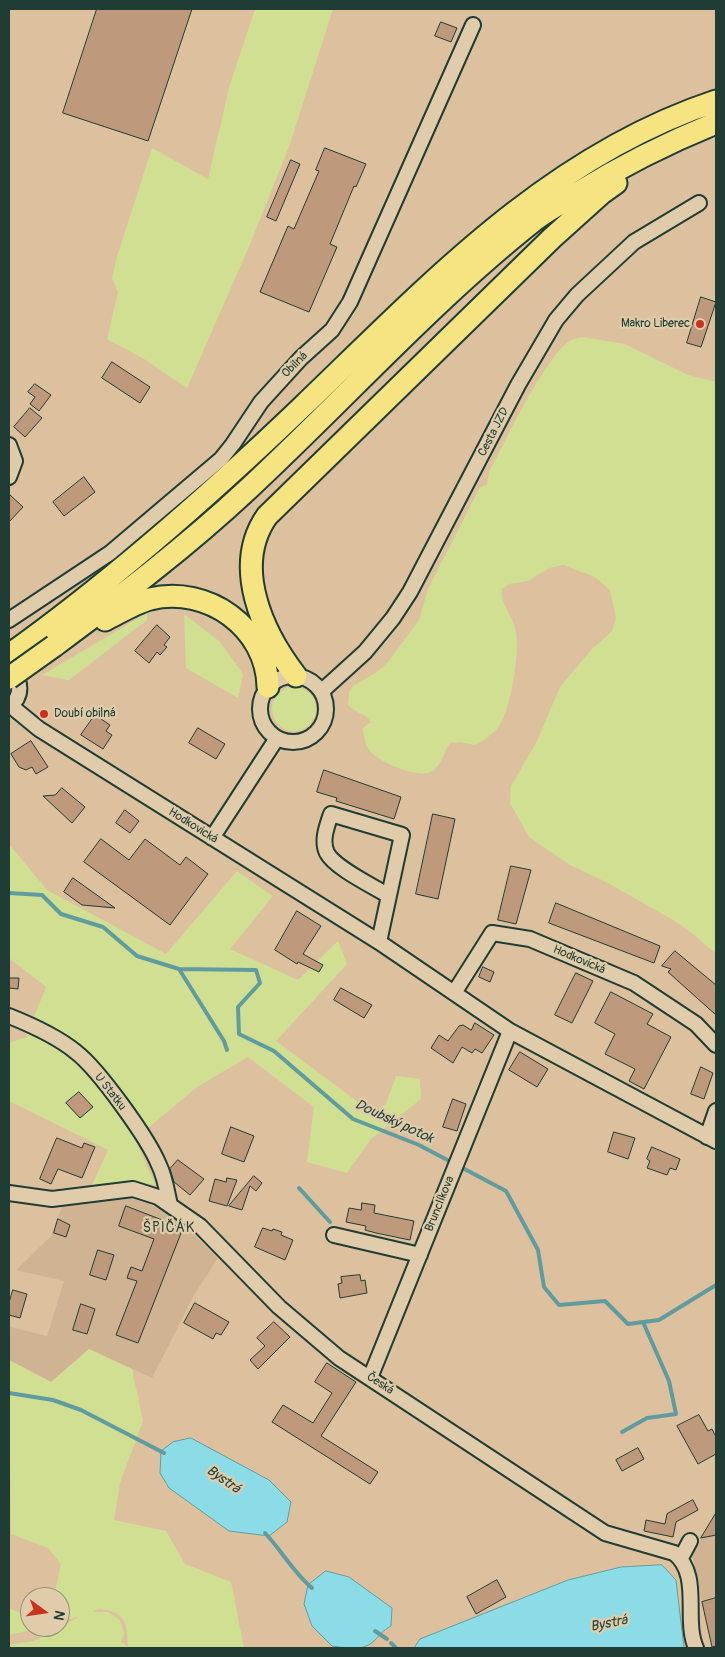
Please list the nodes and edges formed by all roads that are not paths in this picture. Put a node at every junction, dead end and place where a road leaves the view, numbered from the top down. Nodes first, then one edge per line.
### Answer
1 (473, 25) dead end
2 (716, 101) edge
3 (716, 123) edge
4 (699, 202) dead end
5 (9, 444) edge
6 (9, 477) edge
7 (9, 620) edge
8 (48, 639) junction
9 (9, 655) edge
10 (9, 663) edge
11 (296, 676) junction
12 (9, 678) edge
13 (268, 688) junction
14 (322, 691) junction
15 (10, 707) edge
16 (277, 738) junction
17 (212, 838) junction
18 (389, 896) junction
19 (379, 942) junction
20 (454, 993) junction
21 (9, 1016) edge
22 (510, 1031) junction
23 (716, 1045) edge
24 (716, 1111) edge
25 (712, 1139) edge
26 (9, 1193) edge
27 (170, 1205) junction
28 (334, 1235) dead end
29 (420, 1255) junction
30 (370, 1378) junction
31 (690, 1541) dead end
32 (681, 1558) junction
33 (696, 1648) edge

1 - 7 street, Obilná
2 - 8 highway
3 - 8 highway
3 - 11 highway
4 - 14 street, Cesta JZD
5 - 6 street
8 - 9 highway
8 - 12 highway, bridge
8 - 13 highway
10 - 15 street
11 - 13 street
11 - 14 street
13 - 16 street
14 - 16 street
15 - 17 street, Hodkovická
16 - 17 street
17 - 19 street, Hodkovická
18 - 18 street
18 - 19 street
19 - 20 street, Hodkovická
20 - 22 street, Hodkovická
20 - 23 street, Hodkovická
21 - 27 street, U Statku
22 - 25 street, Hodkovická
22 - 29 street, Brunclíkova
24 - 25 street, Hodkovická
26 - 27 street, Česká
27 - 30 street, Česká
28 - 29 street
29 - 30 street, Brunclíkova
30 - 32 street, Česká
31 - 32 street
32 - 33 street

